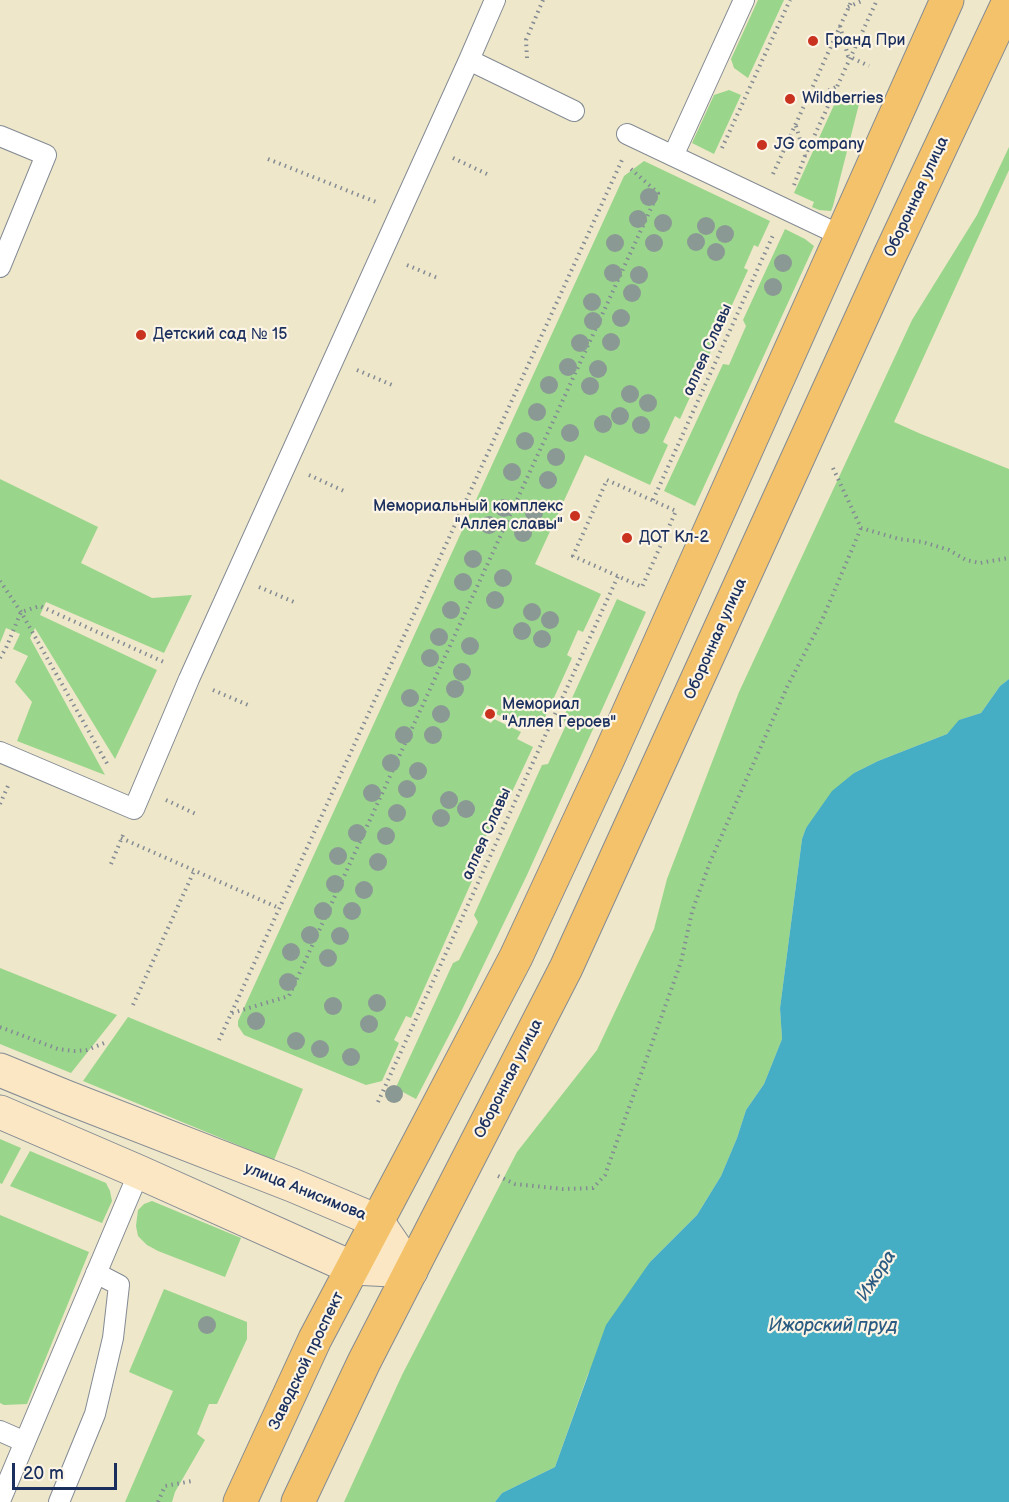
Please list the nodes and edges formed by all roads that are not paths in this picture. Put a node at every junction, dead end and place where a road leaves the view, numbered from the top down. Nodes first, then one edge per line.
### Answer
1 (495, 0) edge
2 (744, 0) edge
3 (947, 0) edge
4 (1009, 2) edge
5 (469, 60) junction
6 (574, 111) dead end
7 (630, 135) road end
8 (0, 136) edge
9 (673, 156) junction
10 (842, 236) junction
11 (0, 267) edge
12 (0, 752) edge
13 (0, 1070) edge
14 (0, 1112) edge
15 (139, 1172) junction
16 (377, 1221) junction
17 (353, 1268) junction
18 (411, 1271) junction
19 (96, 1273) junction
20 (0, 1431) edge
21 (25, 1442) junction
22 (0, 1501) edge
23 (59, 1502) edge
24 (240, 1502) edge
25 (298, 1502) edge

1 - 5 lane
2 - 9 lane
3 - 10 main road
4 - 18 main road, Оборонная улица
5 - 6 lane
5 - 12 lane
7 - 9 lane
8 - 11 lane
9 - 10 lane
10 - 16 main road
13 - 16 main road, улица Анисимова
14 - 15 main road
15 - 17 main road
15 - 19 lane
16 - 17 main road, Заводской проспект
16 - 18 main road, улица Анисимова
17 - 18 main road
17 - 24 main road, Заводской проспект
18 - 25 main road
19 - 21 lane
19 - 23 lane
20 - 21 lane
21 - 22 lane

